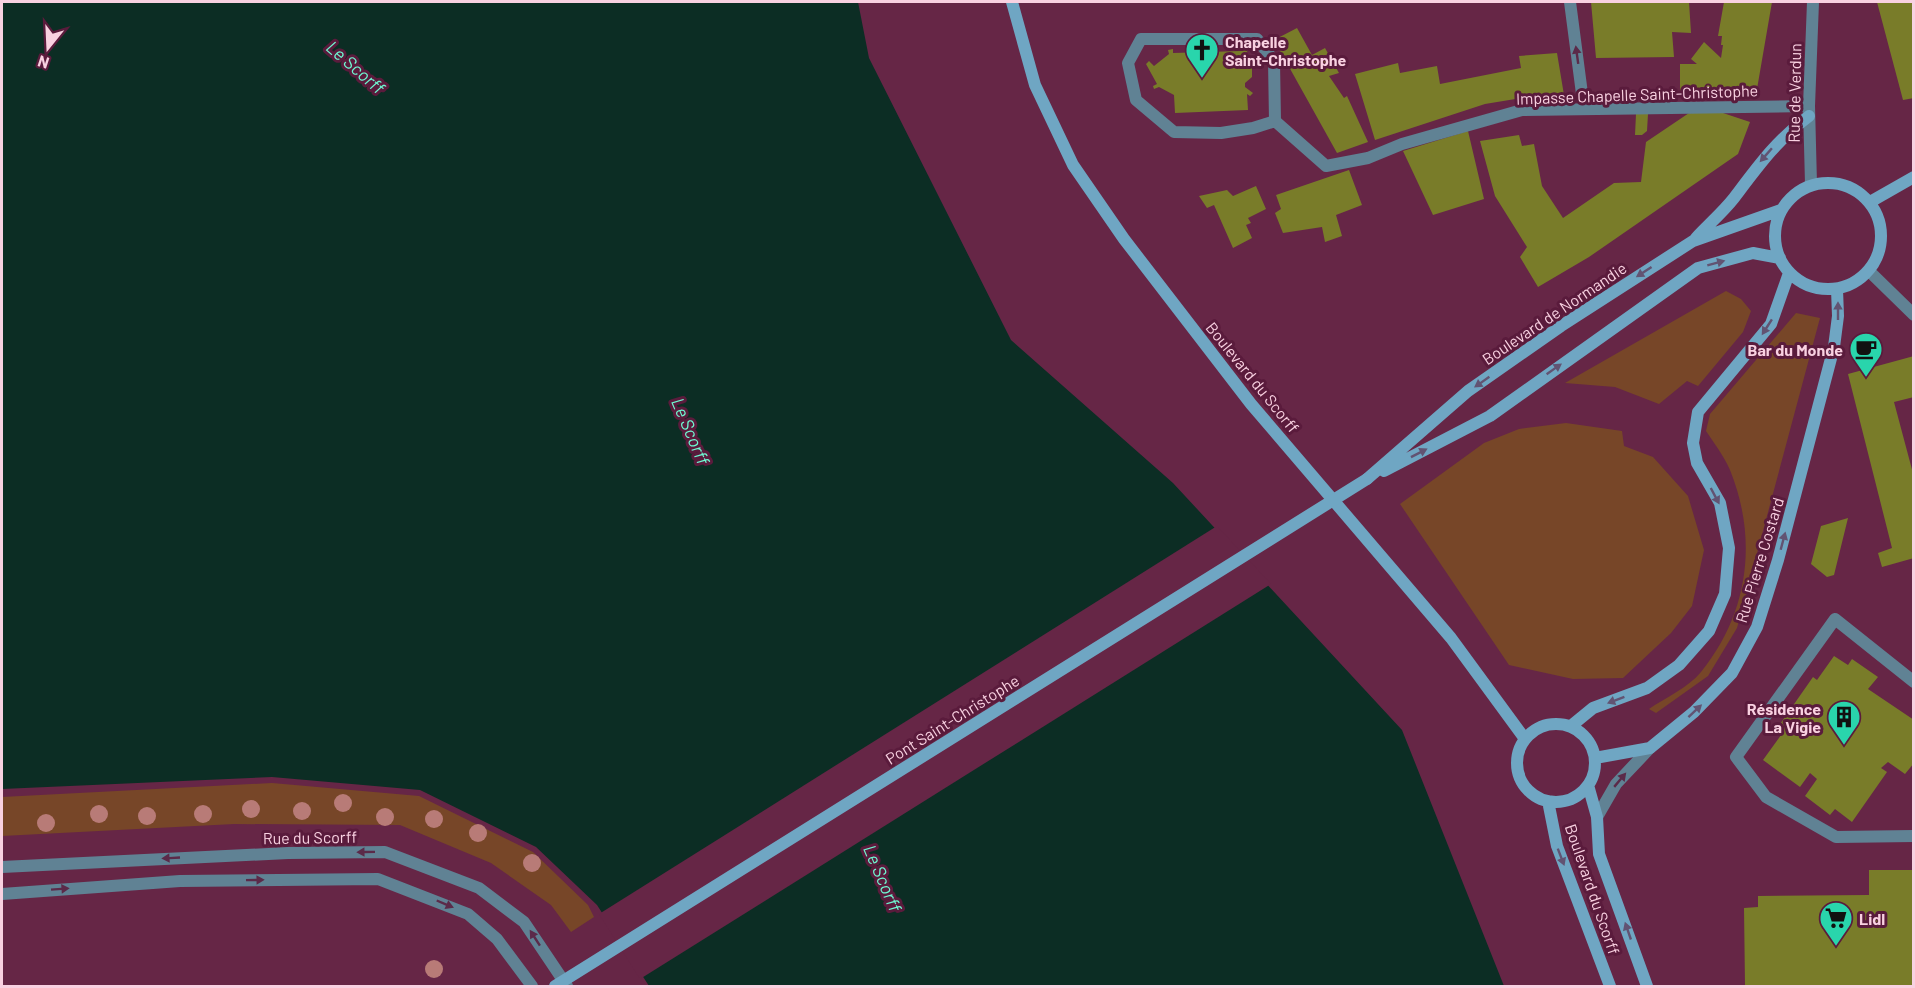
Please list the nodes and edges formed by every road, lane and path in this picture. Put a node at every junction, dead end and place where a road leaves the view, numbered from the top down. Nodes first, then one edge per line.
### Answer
1 (1012, 2) edge
2 (1570, 2) edge
3 (1813, 2) edge
4 (1584, 109) junction
5 (1809, 111) junction
6 (1275, 121) junction
7 (1914, 177) edge
8 (1811, 184) junction
9 (1870, 202) junction
10 (1781, 210) junction
11 (1693, 241) junction
12 (1780, 258) junction
13 (1869, 271) junction
14 (1789, 273) junction
15 (1837, 289) junction
16 (1914, 315) edge
17 (1367, 479) junction
18 (1914, 682) edge
19 (1570, 726) junction
20 (1525, 739) junction
21 (1650, 748) junction
22 (1595, 758) junction
23 (1588, 785) junction
24 (1548, 801) junction
25 (1597, 817) junction
26 (1914, 836) edge
27 (2, 867) edge
28 (2, 894) edge
29 (532, 987) edge
30 (555, 987) edge
31 (567, 987) edge
32 (1610, 987) edge
33 (1647, 987) edge

1 - 20 main road, Boulevard du Scorff
4 -> 2 street
3 - 5 street, Rue de Verdun
4 - 5 street, Impasse Chapelle Saint-Christophe
4 - 6 street, Impasse Chapelle Saint-Christophe
5 - 8 street, Rue de Verdun
5 -> 11 main road
6 - 6 street
7 - 9 main road
8 - 9 main road
8 - 10 main road
9 - 13 main road
10 - 11 main road, Boulevard de Normandie
10 - 12 main road
11 -> 17 main road, Boulevard de Normandie
12 - 14 main road
17 -> 12 main road
13 - 15 main road
13 - 16 street
14 - 15 main road
14 -> 19 main road, Rue Pierre Costard
21 -> 15 main road, Rue Pierre Costard
17 - 30 main road, Pont Saint-Christophe, bridge
18 - 26 street
19 - 20 main road
19 - 22 main road
20 - 24 main road
21 - 22 main road, Rue Pierre Costard
25 -> 21 street
22 - 23 main road
23 - 24 main road
23 - 25 main road, Boulevard du Scorff
24 -> 32 main road, Boulevard du Scorff
33 -> 25 main road, Boulevard du Scorff
31 -> 27 street, Rue du Scorff
28 -> 29 street

